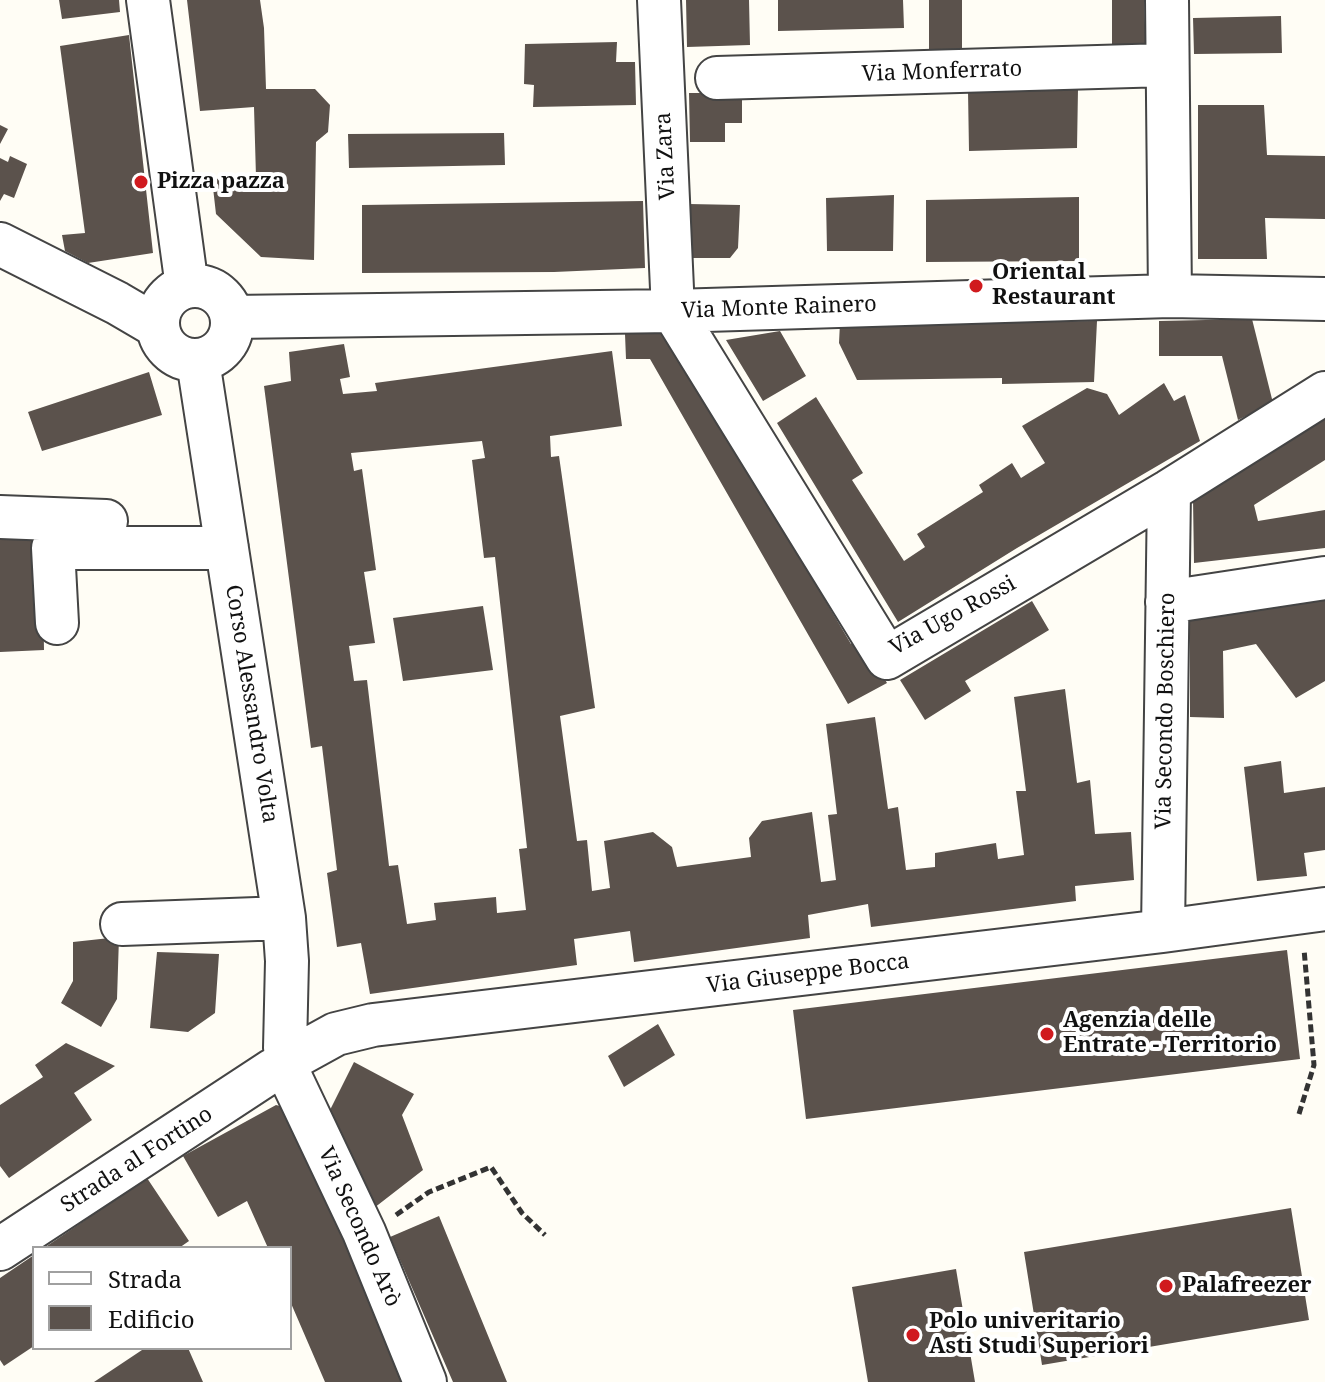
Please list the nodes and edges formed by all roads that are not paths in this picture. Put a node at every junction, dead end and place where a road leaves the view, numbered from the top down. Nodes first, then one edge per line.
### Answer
1 (148, 0) edge
2 (659, 0) edge
3 (1167, 0) edge
4 (1167, 65) junction
5 (717, 78) dead end
6 (0, 244) edge
7 (187, 287) junction
8 (1170, 296) junction
9 (1325, 299) edge
10 (673, 311) junction
11 (232, 317) junction
12 (158, 327) junction
13 (198, 361) junction
14 (1325, 393) edge
15 (1169, 491) junction
16 (0, 517) edge
17 (225, 537) junction
18 (1325, 578) edge
19 (1167, 602) junction
20 (57, 623) dead end
21 (1313, 911) edge
22 (284, 918) junction
23 (122, 924) dead end
24 (1163, 931) junction
25 (286, 1062) junction
26 (0, 1249) edge
27 (425, 1382) edge

1 - 7 street
2 - 10 street, Via Zara
3 - 4 street
4 - 5 street, Via Monferrato
4 - 8 street
6 - 12 street
7 - 11 street
7 - 12 street
8 - 9 street, Via Monte Rainero
8 - 10 street, Via Monte Rainero
10 - 11 street, Via Monte Rainero
10 - 15 street, Via Ugo Rossi
11 - 13 street
12 - 13 street
13 - 17 street, Corso Alessandro Volta
14 - 15 street, Via Ugo Rossi
15 - 19 street, Via Secondo Boschiero
16 - 17 street
17 - 20 street
17 - 22 street, Corso Alessandro Volta
18 - 19 street
19 - 24 street, Via Secondo Boschiero
21 - 24 street, Via Giuseppe Bocca
22 - 23 street
22 - 25 street, Corso Alessandro Volta
24 - 25 street, Via Giuseppe Bocca
25 - 26 street, Strada al Fortino
25 - 27 street, Via Secondo Arò

